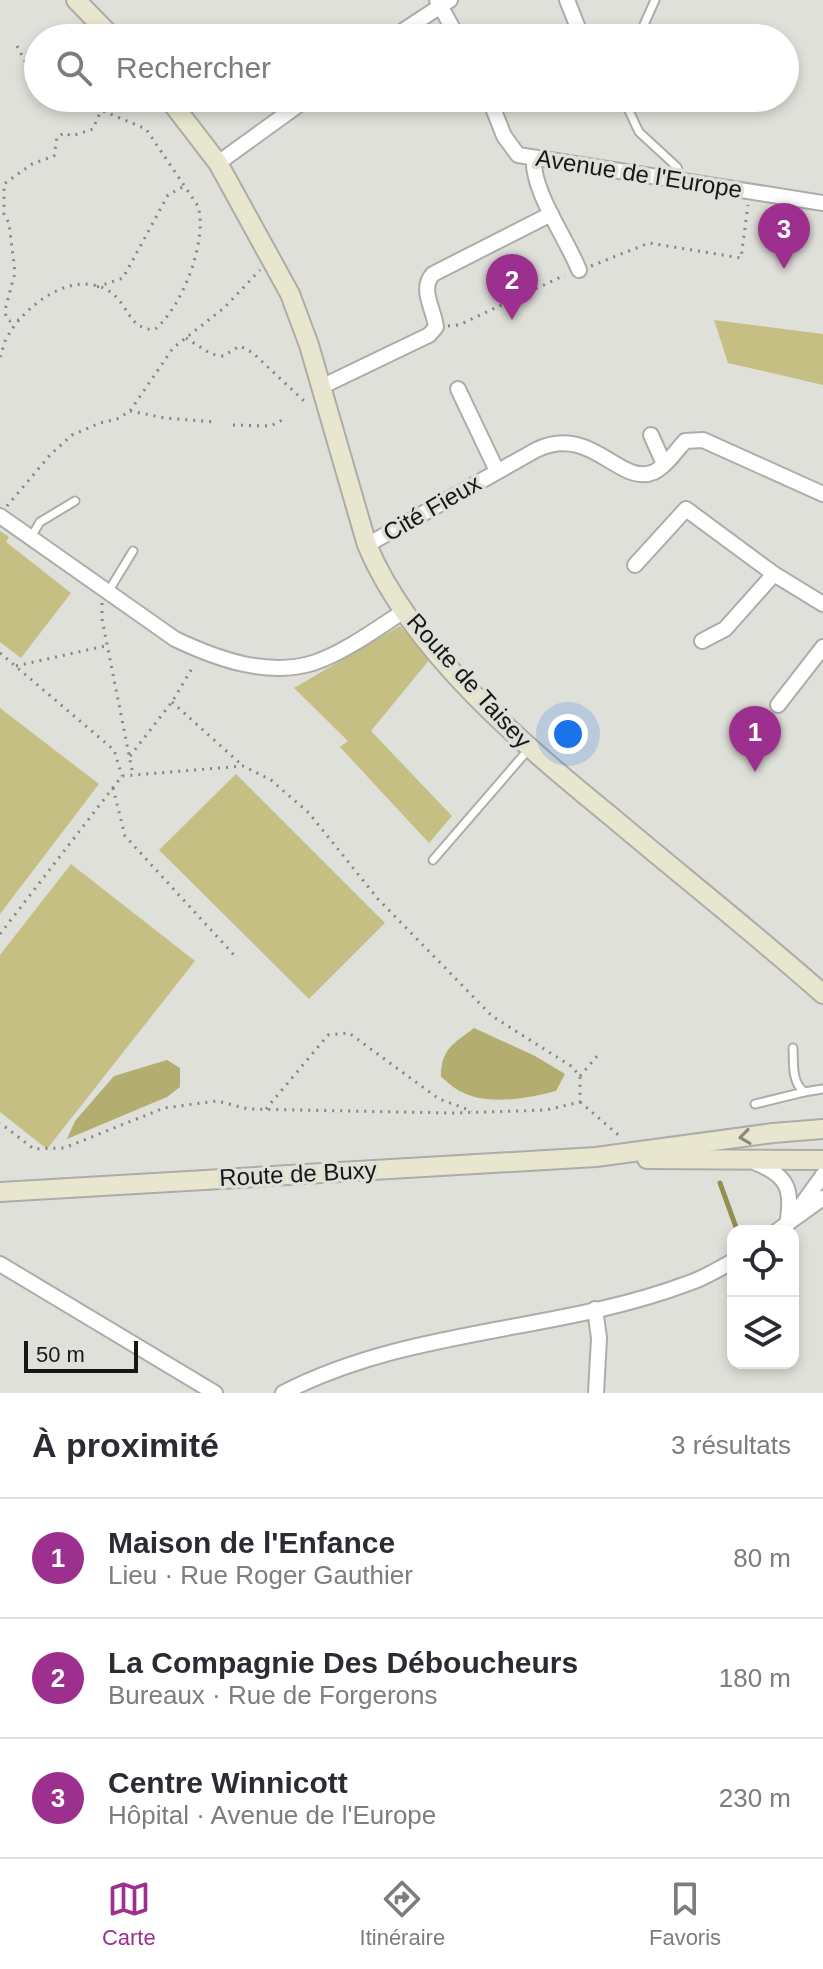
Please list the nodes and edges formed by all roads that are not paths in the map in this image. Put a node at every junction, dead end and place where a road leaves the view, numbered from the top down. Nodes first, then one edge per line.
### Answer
1 (76, 0) edge
2 (567, 0) edge
3 (655, 0) edge
4 (442, 2) edge
5 (99, 24) edge
6 (411, 24) edge
7 (452, 24) edge
8 (576, 24) edge
9 (644, 24) edge
10 (179, 112) edge
11 (289, 112) edge
12 (495, 112) edge
13 (630, 112) edge
14 (534, 158) junction
15 (218, 163) junction
16 (682, 181) junction
17 (823, 203) edge
18 (551, 214) junction
19 (579, 270) road end
20 (321, 387) junction
21 (458, 389) dead end
22 (651, 435) dead end
23 (664, 464) junction
24 (497, 471) junction
25 (823, 494) edge
26 (75, 501) dead end
27 (0, 515) edge
28 (31, 537) junction
29 (367, 545) junction
30 (133, 551) dead end
31 (635, 565) dead end
32 (774, 574) junction
33 (105, 590) junction
34 (823, 604) edge
35 (404, 611) junction
36 (702, 641) dead end
37 (823, 647) edge
38 (778, 705) dead end
39 (529, 749) junction
40 (433, 860) dead end
41 (823, 994) edge
42 (793, 1048) dead end
43 (823, 1089) edge
44 (804, 1092) junction
45 (755, 1104) dead end
46 (823, 1129) edge
47 (596, 1157) junction
48 (823, 1160) edge
49 (751, 1161) junction
50 (823, 1175) edge
51 (0, 1192) edge
52 (823, 1198) edge
53 (783, 1225) edge
54 (784, 1225) edge
55 (786, 1225) edge
56 (0, 1264) edge
57 (727, 1264) edge
58 (595, 1309) junction
59 (215, 1393) edge
60 (283, 1393) edge
61 (596, 1393) edge

1 - 5 street
2 - 8 street
3 - 9 lane
4 - 6 street
4 - 7 street
10 - 15 street, Route de Taisey
11 - 15 street
12 - 14 street, Avenue de l'Europe
13 - 16 lane
14 - 16 street, Avenue de l'Europe
14 - 18 street
15 - 20 street, Route de Taisey
16 - 17 street, Avenue de l'Europe
18 - 19 street
18 - 20 street
20 - 29 street, Route de Taisey
21 - 24 street, Cité Fieux
22 - 23 street
23 - 24 street, Cité Fieux
23 - 25 street, Cité Fieux
24 - 29 street, Cité Fieux
26 - 28 lane
27 - 28 street
28 - 33 street
29 - 35 street, Route de Taisey
30 - 33 lane
31 - 32 street
32 - 34 street
32 - 36 street
33 - 35 street
35 - 39 street, Route de Taisey
37 - 38 street
39 - 40 lane
39 - 41 street, Route de Taisey
42 - 44 lane
43 - 44 lane
44 - 45 lane
46 -> 47 street, Route de Buxy
47 - 49 street, Route de Buxy
47 - 51 street, Route de Buxy
48 - 49 street, Route de Buxy
49 - 53 street
50 - 54 street
52 - 55 street
56 - 59 street
57 - 58 street
58 - 60 street
58 - 61 street

